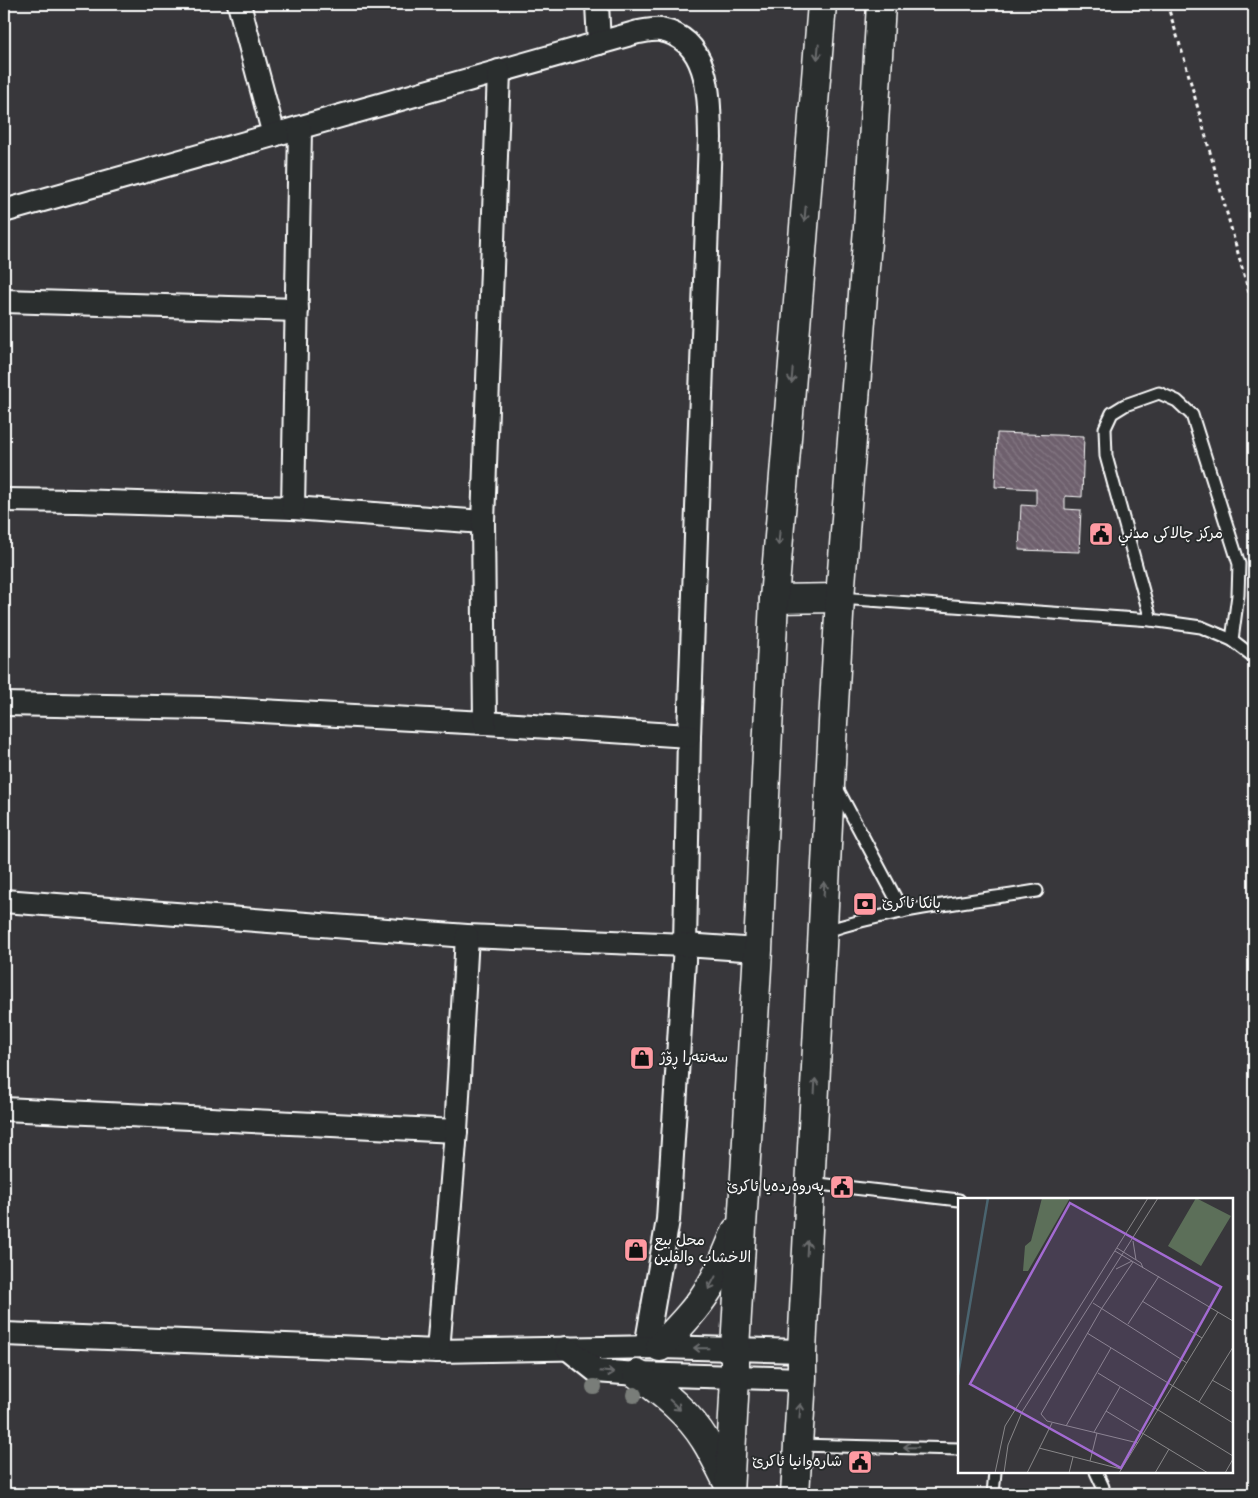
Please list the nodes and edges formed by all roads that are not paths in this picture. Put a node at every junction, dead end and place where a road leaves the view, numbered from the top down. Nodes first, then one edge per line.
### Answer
1 (239, 4) edge
2 (597, 4) edge
3 (822, 4) edge
4 (881, 4) edge
5 (599, 43) junction
6 (499, 71) junction
7 (300, 128) junction
8 (274, 134) junction
9 (4, 211) edge
10 (4, 301) edge
11 (297, 310) junction
12 (4, 500) edge
13 (292, 508) junction
14 (483, 522) junction
15 (840, 598) junction
16 (774, 600) junction
17 (1151, 620) junction
18 (1232, 640) junction
19 (1254, 656) edge
20 (4, 704) edge
21 (485, 723) junction
22 (689, 736) junction
23 (830, 775) junction
24 (1037, 891) dead end
25 (4, 901) edge
26 (903, 912) junction
27 (822, 932) junction
28 (466, 936) junction
29 (684, 945) junction
30 (758, 950) junction
31 (4, 1109) edge
32 (456, 1131) junction
33 (810, 1183) junction
34 (958, 1200) edge
35 (744, 1206) junction
36 (4, 1334) edge
37 (653, 1347) junction
38 (567, 1348) junction
39 (735, 1348) junction
40 (438, 1351) junction
41 (802, 1351) junction
42 (638, 1374) junction
43 (736, 1378) junction
44 (802, 1379) junction
45 (797, 1445) junction
46 (958, 1449) edge
47 (994, 1473) edge
48 (1096, 1473) edge
49 (729, 1490) edge
50 (795, 1494) edge
51 (993, 1494) edge
52 (1102, 1494) edge

1 - 8 street
2 - 5 street
3 -> 16 main road
4 - 15 main road
5 - 6 street
5 - 22 street
6 - 7 street
6 - 14 street
7 - 8 street
7 - 11 street
8 - 9 street
10 - 11 street
11 - 13 street
12 - 13 street
13 - 14 street
14 - 21 street
15 - 16 main road
15 - 17 lane
15 - 23 main road
16 - 30 main road
17 - 18 lane
17 - 18 lane
18 - 19 lane
20 - 21 street
21 - 22 street
22 - 29 street
23 - 26 lane
27 -> 23 main road
24 - 26 lane
25 - 28 street
26 - 27 lane
33 -> 27 main road
28 - 29 street
28 - 32 street
29 - 30 street
29 - 37 street
30 - 35 main road
31 - 32 street
32 - 40 street
33 - 34 lane
41 -> 33 main road
35 -> 37 main road
35 - 39 main road
36 - 40 street
37 - 38 street
39 -> 37 street
38 - 40 street
38 -> 42 street
39 - 41 street
39 - 43 main road
41 - 44 main road
42 - 43 street
42 -> 49 main road
43 - 44 street
43 - 49 main road
45 -> 44 main road
46 -> 45 lane
45 - 50 main road
47 - 51 lane
48 - 52 lane

